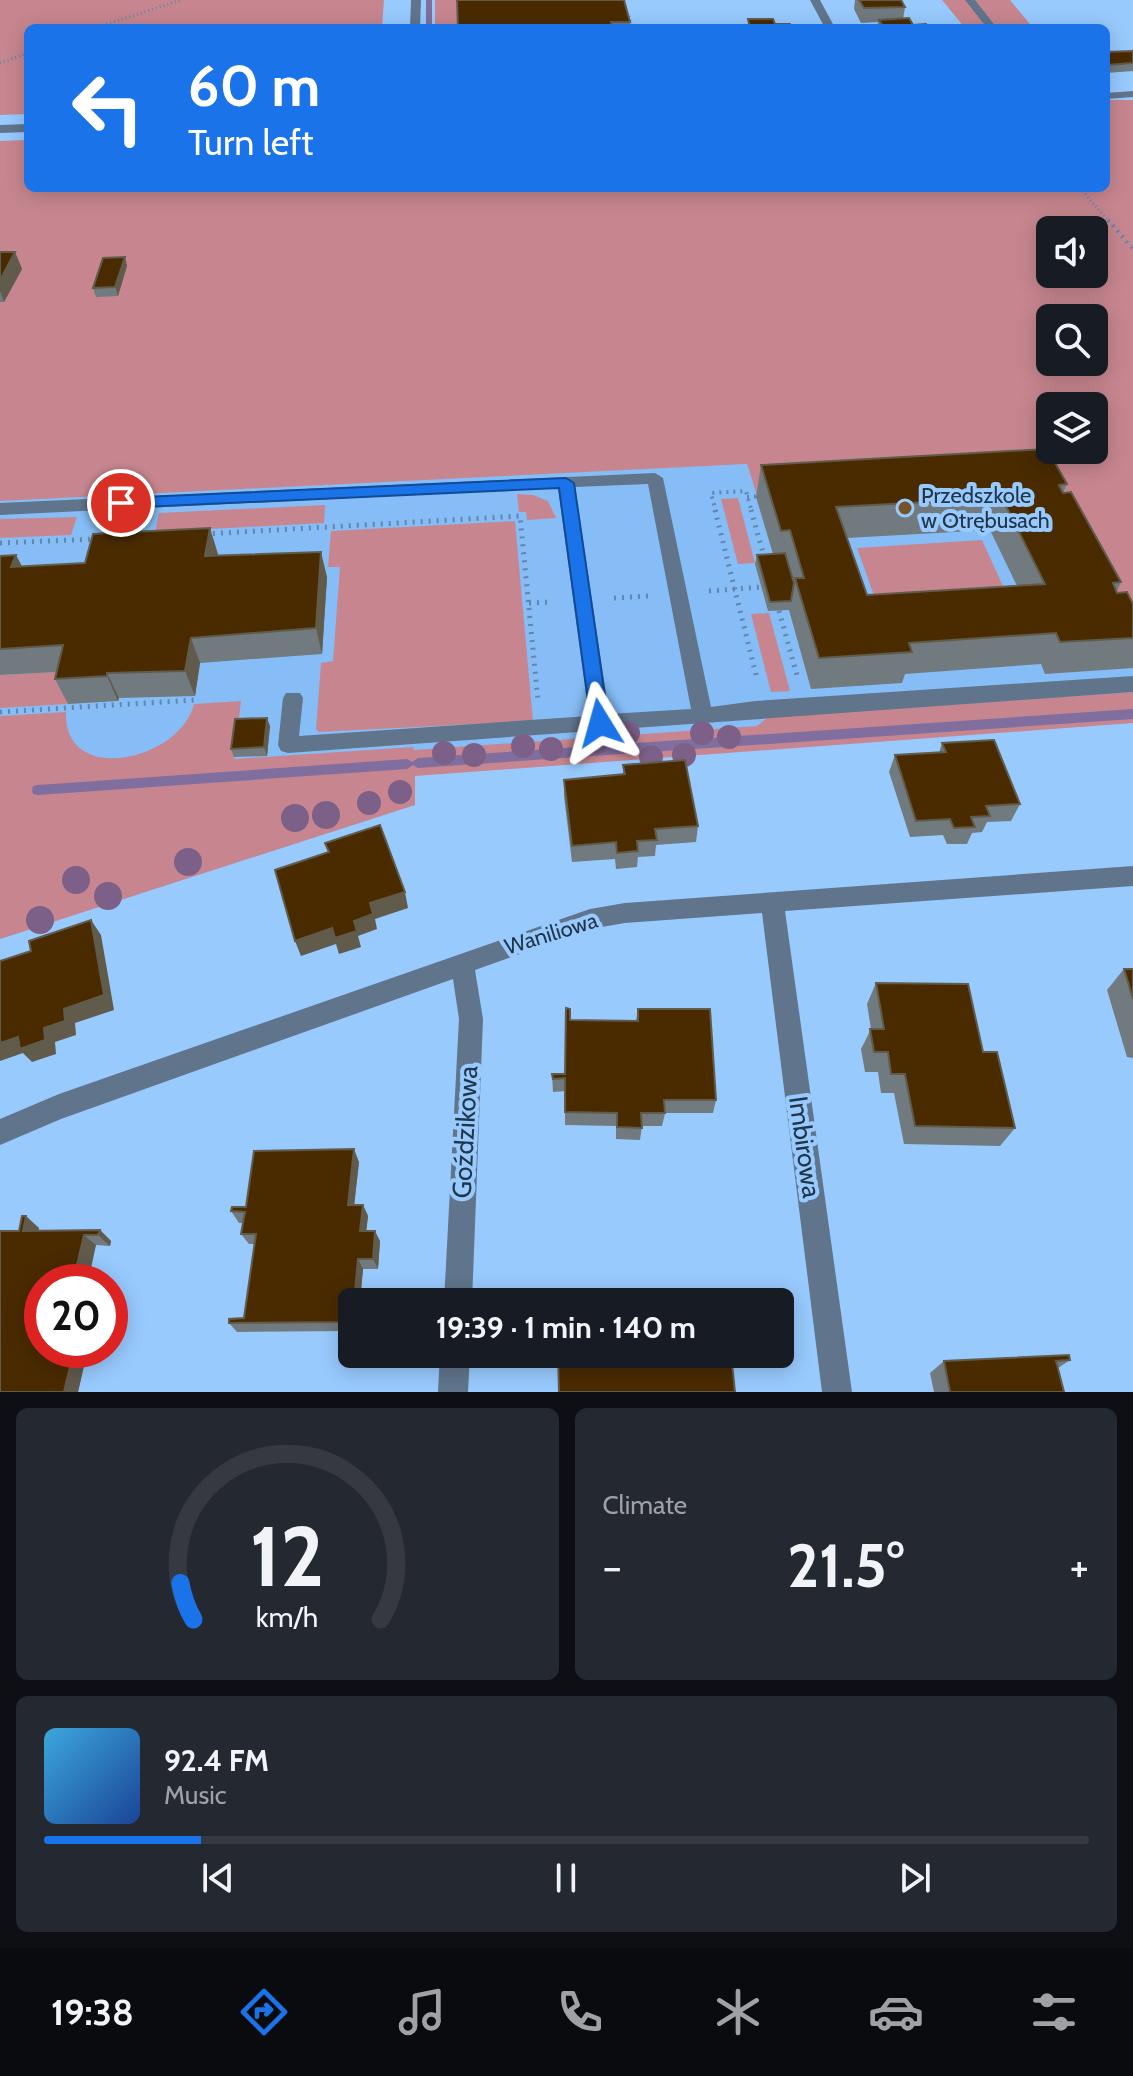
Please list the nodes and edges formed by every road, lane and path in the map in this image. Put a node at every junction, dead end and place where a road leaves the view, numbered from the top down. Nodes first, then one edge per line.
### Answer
1 (181, 0) edge
2 (416, 0) edge
3 (815, 0) edge
4 (970, 0) edge
5 (628, 14) edge
6 (107, 24) edge
7 (415, 24) edge
8 (631, 24) edge
9 (828, 24) edge
10 (989, 24) edge
11 (24, 54) edge
12 (0, 63) edge
13 (1133, 94) edge
14 (1110, 96) edge
15 (24, 128) edge
16 (0, 129) edge
17 (1083, 192) edge
18 (1133, 249) edge
19 (566, 483) junction
20 (763, 496) edge
21 (747, 497) junction
22 (0, 509) edge
23 (194, 534) edge
24 (104, 539) edge
25 (0, 543) edge
26 (766, 564) edge
27 (762, 587) edge
28 (735, 589) junction
29 (696, 591) dead end
30 (661, 596) dead end
31 (601, 599) dead end
32 (565, 601) dead end
33 (529, 603) junction
34 (779, 611) edge
35 (798, 680) dead end
36 (758, 681) dead end
37 (1133, 684) edge
38 (293, 698) dead end
39 (195, 700) dead end
40 (0, 712) edge
41 (703, 716) junction
42 (600, 723) junction
43 (540, 729) junction
44 (1133, 876) edge
45 (772, 903) junction
46 (462, 962) junction
47 (0, 1132) edge
48 (459, 1288) edge
49 (454, 1368) edge
50 (453, 1392) edge
51 (837, 1392) edge

1 - 6 path
2 - 7 street
3 - 9 street
4 - 10 street
5 - 8 path
11 - 12 path
13 - 14 street
15 - 16 street
17 - 18 path
19 - 22 street
19 - 41 street
19 - 42 street
20 - 21 path
21 - 26 path
21 - 28 path
23 - 33 path
24 - 25 path
27 - 28 path
28 - 29 path
28 - 36 path
30 - 31 path
32 - 33 path
33 - 43 path
34 - 35 path
37 - 41 street
38 - 43 street
39 - 40 path
41 - 42 street
42 - 43 street
44 - 45 street, Waniliowa
45 - 46 street, Waniliowa
45 - 51 street, Imbirowa
46 - 47 street, Waniliowa
46 - 48 street, Goździkowa
49 - 50 street

